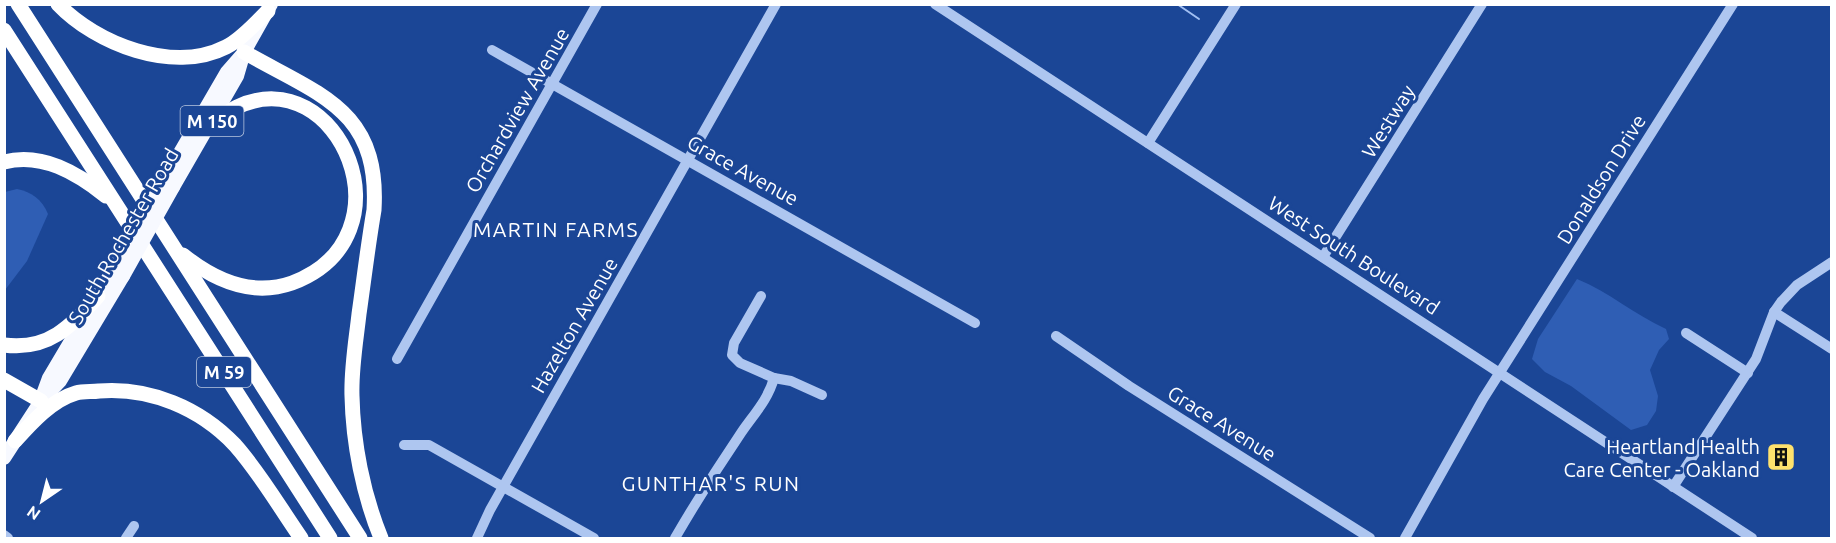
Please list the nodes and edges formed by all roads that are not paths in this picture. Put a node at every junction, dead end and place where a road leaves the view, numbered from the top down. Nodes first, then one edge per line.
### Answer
1 (18, 4) edge
2 (58, 4) edge
3 (597, 4) edge
4 (776, 4) edge
5 (1236, 4) edge
6 (1482, 4) edge
7 (1733, 4) edge
8 (939, 5) edge
9 (270, 8) edge
10 (4, 30) edge
11 (492, 50) dead end
12 (244, 52) junction
13 (553, 84) junction
14 (208, 128) junction
15 (1148, 142) junction
16 (688, 160) junction
17 (4, 162) edge
18 (170, 182) junction
19 (118, 207) junction
20 (173, 247) junction
21 (1323, 256) junction
22 (1832, 262) edge
23 (119, 270) junction
24 (98, 296) junction
25 (761, 296) dead end
26 (1774, 312) junction
27 (975, 323) dead end
28 (1686, 333) dead end
29 (1056, 336) dead end
30 (4, 345) edge
31 (1832, 349) edge
32 (397, 358) dead end
33 (1500, 372) junction
34 (1748, 372) junction
35 (774, 378) junction
36 (4, 380) edge
37 (822, 396) dead end
38 (40, 401) junction
39 (15, 441) junction
40 (404, 446) dead end
41 (4, 458) edge
42 (503, 487) junction
43 (1673, 487) junction
44 (134, 526) dead end
45 (126, 538) edge
46 (301, 538) edge
47 (330, 538) edge
48 (360, 538) edge
49 (381, 538) edge
50 (477, 538) edge
51 (594, 538) edge
52 (675, 538) edge
53 (1370, 538) edge
54 (1405, 538) edge
55 (1752, 538) edge

1 - 20 highway, M 59
2 - 9 highway
3 - 13 street, Orchardview Avenue
4 - 16 street, Hazelton Avenue
5 - 15 street
6 - 21 street, Westway
7 - 33 street, Donaldson Drive
8 - 15 street, West South Boulevard
9 - 12 main road, South Rochester Road
10 - 19 highway, M 59
11 - 13 street, Grace Avenue
12 - 14 main road, South Rochester Road / M 150
12 - 18 main road, South Rochester Road / M 150
12 - 49 highway
13 - 16 street, Grace Avenue
13 - 32 street, Orchardview Avenue
14 - 18 main road, South Rochester Road / M 150
14 - 20 highway
15 - 21 street, West South Boulevard
16 - 27 street, Grace Avenue
16 - 42 street, Hazelton Avenue
17 - 19 highway
18 - 23 main road, South Rochester Road / M 150, bridge
19 - 47 highway, M 59
20 - 48 highway, M 59
21 - 33 street, West South Boulevard
22 - 26 street
23 - 24 main road, South Rochester Road / M 150
23 - 38 main road, South Rochester Road / M 150
24 - 30 highway
24 - 38 main road, South Rochester Road / M 150
25 - 35 street
26 - 31 street
26 - 34 street
28 - 34 street
29 - 53 street, Grace Avenue
33 - 43 street, West South Boulevard
33 - 54 street, Donaldson Drive
34 - 43 street
35 - 37 street
35 - 52 street
36 - 38 highway
38 - 39 main road, South Rochester Road / M 150
39 - 41 main road, South Rochester Road / M 150
39 - 46 highway
40 - 42 street
42 - 50 street, Hazelton Avenue
42 - 51 street
43 - 55 street, West South Boulevard
44 - 45 street

